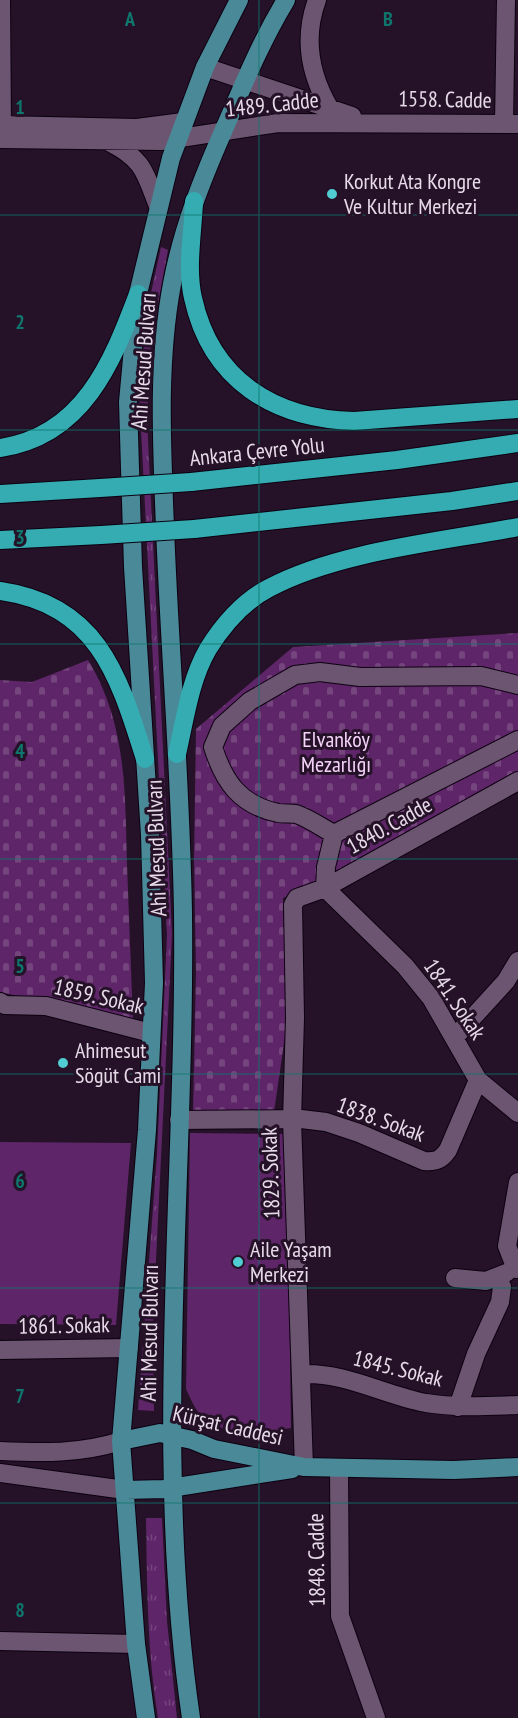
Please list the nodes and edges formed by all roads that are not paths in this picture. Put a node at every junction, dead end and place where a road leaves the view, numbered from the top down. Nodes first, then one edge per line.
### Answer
1 (1, 0) edge
2 (239, 0) edge
3 (286, 0) edge
4 (317, 0) edge
5 (506, 0) edge
6 (205, 67) junction
7 (245, 81) junction
8 (330, 110) junction
9 (371, 122) junction
10 (511, 124) edge
11 (1, 130) edge
12 (180, 130) junction
13 (222, 133) junction
14 (107, 141) junction
15 (194, 201) junction
16 (158, 206) junction
17 (138, 294) junction
18 (518, 409) edge
19 (518, 443) edge
20 (0, 448) edge
21 (518, 491) edge
22 (0, 494) edge
23 (518, 527) edge
24 (0, 540) edge
25 (0, 591) edge
26 (518, 686) edge
27 (518, 740) edge
28 (177, 754) junction
29 (145, 759) junction
30 (518, 781) edge
31 (334, 834) junction
32 (325, 888) junction
33 (291, 914) joint
34 (518, 961) edge
35 (2, 1009) edge
36 (151, 1033) junction
37 (455, 1037) junction
38 (478, 1080) junction
39 (518, 1113) edge
40 (179, 1120) junction
41 (292, 1120) junction
42 (518, 1182) edge
43 (517, 1269) edge
44 (455, 1278) dead end
45 (498, 1278) junction
46 (129, 1348) junction
47 (0, 1350) edge
48 (302, 1374) junction
49 (518, 1405) edge
50 (458, 1407) junction
51 (172, 1435) junction
52 (121, 1441) junction
53 (0, 1451) edge
54 (304, 1467) junction
55 (518, 1467) edge
56 (339, 1468) junction
57 (0, 1473) edge
58 (175, 1487) junction
59 (125, 1490) junction
60 (0, 1641) edge
61 (136, 1644) junction
62 (146, 1718) edge
63 (191, 1718) edge
64 (376, 1718) edge

1 - 11 street
2 - 6 main road, Ahi Mesud Bulvarı
3 - 7 main road, Ahi Mesud Bulvarı
4 - 8 street
5 - 10 street
6 - 7 street
6 - 12 main road, Ahi Mesud Bulvarı
7 - 8 street
7 - 13 main road, Ahi Mesud Bulvarı
8 - 9 street
9 - 10 street, 1558. Cadde
9 - 13 street, 1489. Cadde
11 - 12 street
11 - 14 street
12 - 13 street, 1489. Cadde
12 - 14 street
12 - 16 main road, Ahi Mesud Bulvarı
13 - 15 main road, Ahi Mesud Bulvarı
14 - 16 street
15 - 18 highway
15 - 28 main road, Ahi Mesud Bulvarı
16 - 17 main road, Ahi Mesud Bulvarı
17 - 20 highway
17 - 29 main road, Ahi Mesud Bulvarı
19 - 22 highway, Ankara Çevre Yolu, bridge
21 - 24 highway, bridge
23 - 28 highway
25 - 29 highway
26 - 31 street
27 - 31 street
28 - 40 main road, Ahi Mesud Bulvarı
29 - 36 main road, Ahi Mesud Bulvarı
30 - 32 street, 1840. Cadde
31 - 32 street
32 - 33 street, 1840. Cadde
32 - 37 street, 1841. Sokak
33 - 41 street, 1829. Sokak
34 - 37 street
35 - 36 street, 1859. Sokak
36 - 46 main road, Ahi Mesud Bulvarı
37 - 38 street, 1841. Sokak
38 - 39 street, 1841. Sokak
38 - 41 street, 1838. Sokak
40 - 41 street, 1838. Sokak
40 - 51 main road, Ahi Mesud Bulvarı
41 - 48 street, 1829. Sokak
42 - 43 street
43 - 45 street
44 - 45 street
45 - 50 street
46 - 47 street, 1861. Sokak
46 - 52 main road, Ahi Mesud Bulvarı
48 - 50 street, 1845. Sokak
48 - 54 street, 1829. Sokak
49 - 50 street, 1845. Sokak
51 - 52 main road, Kürşat Caddesi
51 - 54 main road, Kürşat Caddesi
51 - 58 main road, Ahi Mesud Bulvarı
52 - 53 street, Kürşat Caddesi
52 - 59 main road, Ahi Mesud Bulvarı
54 - 56 main road, Kürşat Caddesi
54 - 58 main road, Kürşat Caddesi
55 - 56 main road, Kürşat Caddesi
56 - 64 street, 1848. Cadde
57 - 59 street, Kürşat Caddesi
58 - 59 main road, Kürşat Caddesi
58 - 63 main road, Ahi Mesud Bulvarı
59 - 61 main road, Ahi Mesud Bulvarı
60 - 61 street
61 - 62 main road, Ahi Mesud Bulvarı

